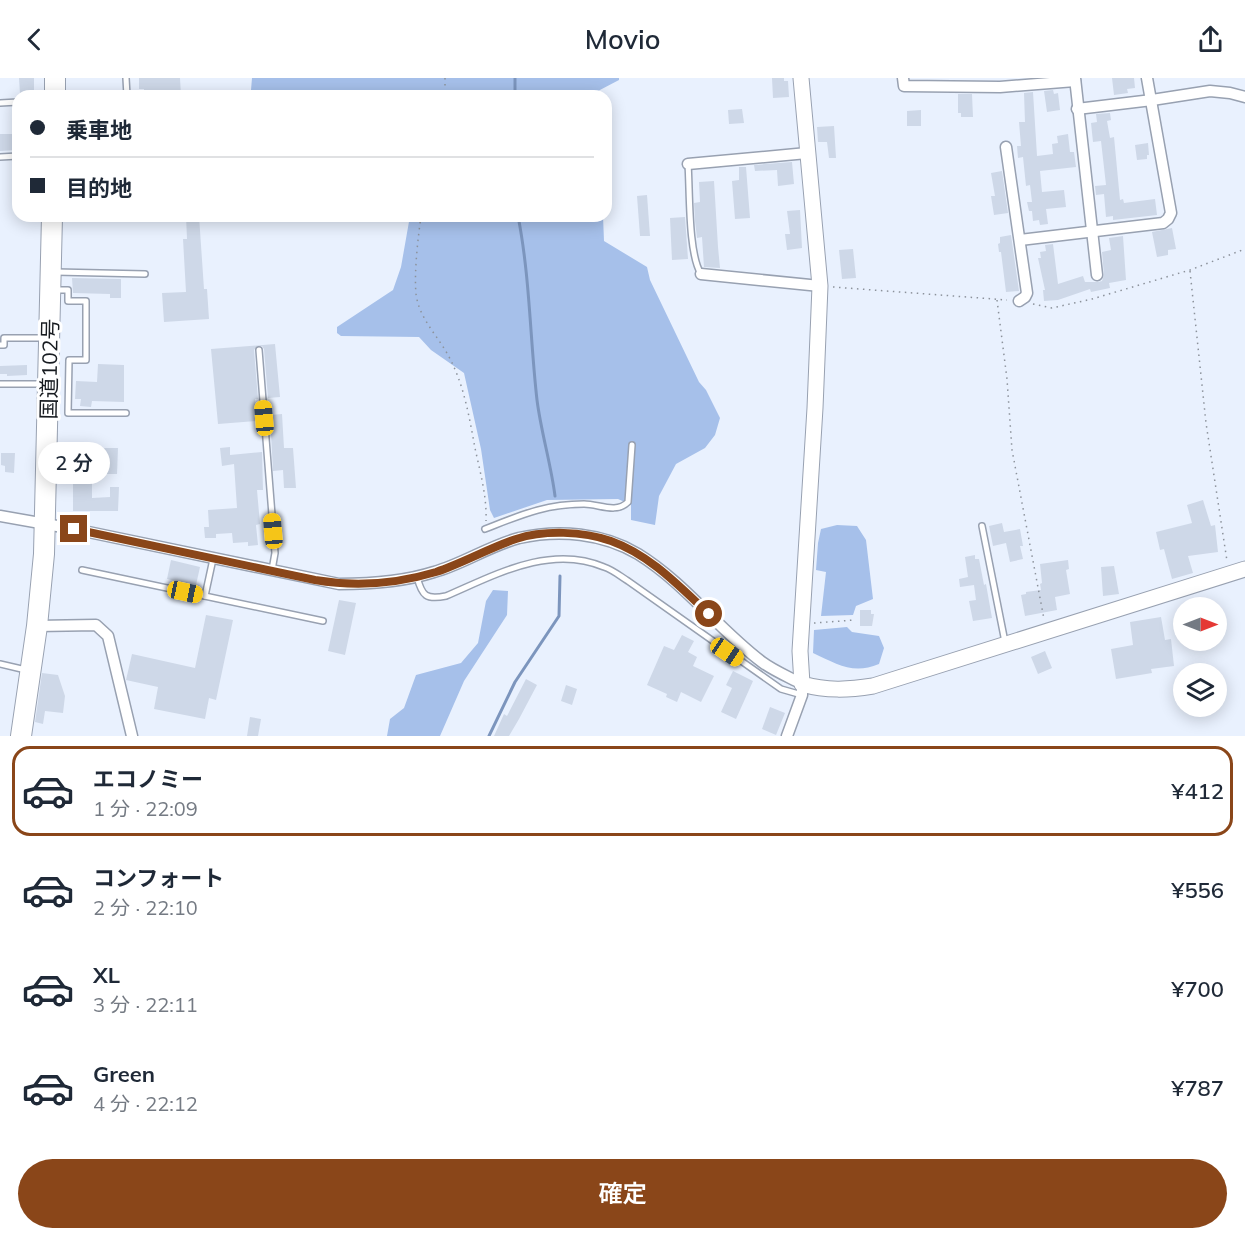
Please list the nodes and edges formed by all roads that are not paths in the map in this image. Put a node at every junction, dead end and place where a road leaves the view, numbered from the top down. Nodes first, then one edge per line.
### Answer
1 (801, 78) edge
2 (903, 78) edge
3 (1147, 78) edge
4 (1075, 80) edge
5 (1245, 97) edge
6 (1152, 100) junction
7 (1077, 109) junction
8 (1006, 147) dead end
9 (807, 153) junction
10 (688, 164) joint
11 (52, 222) edge
12 (1092, 230) junction
13 (1020, 240) junction
14 (145, 274) dead end
15 (701, 274) joint
16 (1097, 275) dead end
17 (51, 281) junction
18 (820, 286) junction
19 (1019, 301) road end
20 (50, 338) junction
21 (0, 345) edge
22 (259, 350) dead end
23 (0, 384) edge
24 (48, 387) junction
25 (69, 389) junction
26 (126, 413) dead end
27 (632, 445) dead end
28 (0, 516) edge
29 (46, 524) junction
30 (982, 526) dead end
31 (485, 529) road end
32 (213, 559) junction
33 (1245, 569) edge
34 (82, 570) dead end
35 (272, 571) junction
36 (417, 577) junction
37 (205, 596) junction
38 (323, 621) dead end
39 (37, 626) junction
40 (1005, 644) junction
41 (0, 664) edge
42 (31, 670) junction
43 (802, 689) junction
44 (21, 736) edge
45 (132, 736) edge
46 (787, 736) edge

1 - 9 street
2 - 4 street
3 - 6 street
4 - 7 street
5 - 6 street
6 - 7 street
6 - 12 street
7 - 12 street
8 - 13 street
9 - 10 street
9 - 18 street
10 - 15 lane
11 - 17 highway, 国道102号
12 - 13 street
12 - 16 street
13 - 19 street
14 - 17 lane
15 - 18 street
17 - 20 highway, 国道102号
17 - 25 lane
18 - 43 street
20 - 21 lane
20 - 24 highway, 国道102号
22 - 35 lane
23 - 24 lane
24 - 25 lane
24 - 29 highway, 国道102号
25 - 26 lane
27 - 31 lane
28 - 29 street
29 - 32 street
29 - 39 highway, 国道102号
30 - 40 lane
32 - 35 street
32 - 37 lane
33 - 40 street
34 - 37 lane
35 - 36 street
36 - 43 lane
36 - 43 street
37 - 38 lane
39 - 42 highway, 国道102号
39 - 45 street
40 - 43 street
41 - 42 lane
42 - 44 highway, 国道102号
43 - 46 street

